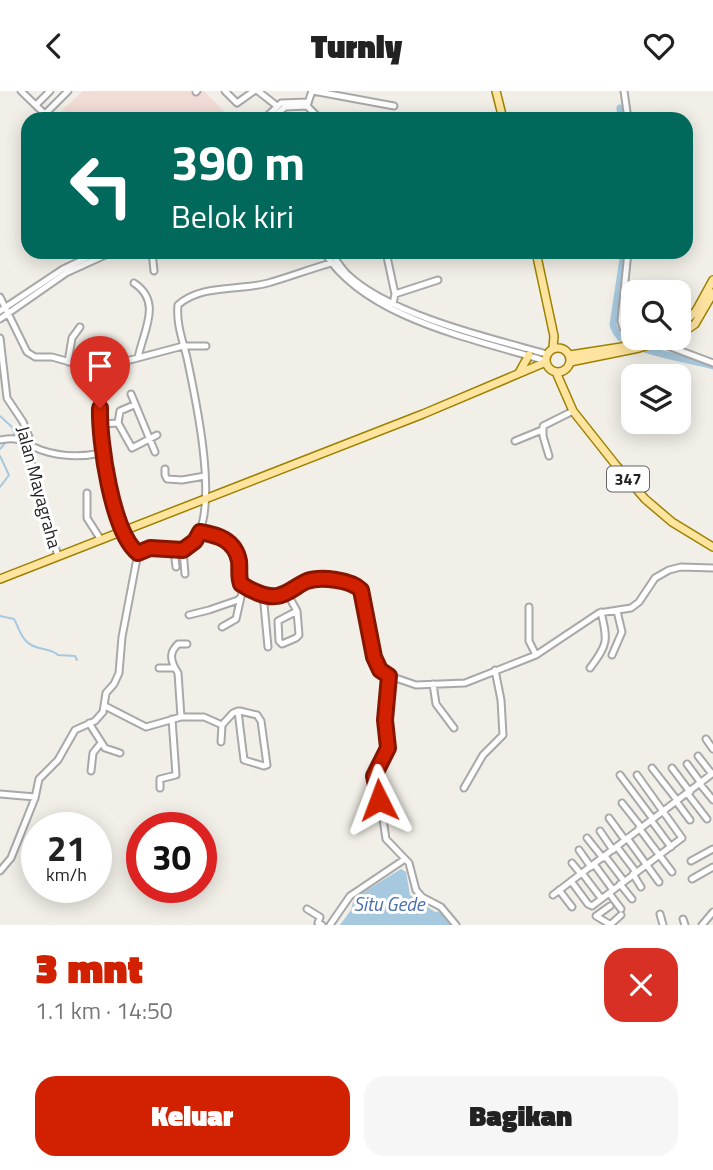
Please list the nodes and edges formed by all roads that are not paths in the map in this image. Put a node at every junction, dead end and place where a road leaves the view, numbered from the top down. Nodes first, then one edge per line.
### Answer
1 (21, 91) edge
2 (50, 91) edge
3 (68, 91) edge
4 (225, 91) edge
5 (256, 91) edge
6 (312, 91) edge
7 (496, 91) edge
8 (624, 91) edge
9 (307, 104) junction
10 (36, 105) junction
11 (277, 106) junction
12 (394, 106) dead end
13 (43, 112) edge
14 (47, 112) edge
15 (271, 112) edge
16 (279, 112) edge
17 (313, 112) edge
18 (501, 112) edge
19 (627, 112) edge
20 (84, 259) edge
21 (97, 259) edge
22 (154, 259) edge
23 (328, 259) edge
24 (336, 259) edge
25 (388, 259) edge
26 (538, 259) edge
27 (627, 259) edge
28 (331, 263) junction
29 (154, 271) dead end
30 (438, 280) dead end
31 (625, 280) edge
32 (713, 280) edge
33 (134, 283) dead end
34 (370, 293) junction
35 (713, 293) edge
36 (395, 294) junction
37 (0, 297) edge
38 (393, 304) junction
39 (4, 311) edge
40 (691, 316) edge
41 (0, 319) edge
42 (424, 321) junction
43 (80, 327) dead end
44 (691, 327) edge
45 (554, 336) junction
46 (0, 338) edge
47 (206, 346) dead end
48 (183, 347) junction
49 (562, 348) junction
50 (621, 349) edge
51 (676, 350) edge
52 (529, 355) junction
53 (138, 358) junction
54 (550, 361) junction
55 (712, 361) edge
56 (68, 362) junction
57 (569, 362) junction
58 (100, 364) junction
59 (520, 372) junction
60 (565, 390) junction
61 (131, 394) dead end
62 (134, 405) junction
63 (573, 411) junction
64 (118, 422) junction
65 (99, 423) junction
66 (542, 430) junction
67 (157, 435) dead end
68 (148, 439) junction
69 (0, 440) edge
70 (515, 441) dead end
71 (29, 444) junction
72 (155, 452) dead end
73 (102, 453) junction
74 (549, 456) dead end
75 (165, 468) dead end
76 (205, 476) junction
77 (87, 493) dead end
78 (205, 499) junction
79 (123, 531) junction
80 (200, 532) junction
81 (101, 540) junction
82 (713, 547) edge
83 (183, 550) junction
84 (174, 551) junction
85 (138, 553) junction
86 (58, 556) junction
87 (176, 567) dead end
88 (712, 570) edge
89 (185, 574) dead end
90 (0, 579) edge
91 (243, 586) junction
92 (288, 593) junction
93 (263, 594) junction
94 (241, 597) junction
95 (529, 607) dead end
96 (297, 611) junction
97 (617, 611) junction
98 (601, 612) junction
99 (189, 615) dead end
100 (222, 627) dead end
101 (187, 644) dead end
102 (268, 647) dead end
103 (536, 655) junction
104 (612, 655) dead end
105 (159, 668) dead end
106 (175, 668) junction
107 (590, 668) dead end
108 (495, 670) junction
109 (389, 676) junction
110 (433, 684) junction
111 (105, 706) junction
112 (238, 711) junction
113 (181, 717) junction
114 (172, 719) junction
115 (89, 723) junction
116 (222, 725) junction
117 (454, 728) dead end
118 (706, 739) dead end
119 (221, 742) dead end
120 (101, 743) junction
121 (713, 748) edge
122 (120, 753) dead end
123 (698, 756) dead end
124 (687, 764) dead end
125 (652, 768) dead end
126 (672, 768) dead end
127 (91, 771) dead end
128 (620, 775) dead end
129 (637, 775) dead end
130 (712, 775) edge
131 (700, 783) junction
132 (160, 787) dead end
133 (464, 788) dead end
134 (688, 792) junction
135 (0, 794) edge
136 (35, 797) junction
137 (713, 800) edge
138 (677, 801) junction
139 (622, 803) dead end
140 (663, 811) junction
141 (609, 818) dead end
142 (707, 819) dead end
143 (652, 820) junction
144 (690, 820) dead end
145 (640, 828) junction
146 (600, 831) dead end
147 (587, 838) dead end
148 (626, 839) junction
149 (671, 847) junction
150 (615, 848) junction
151 (713, 849) edge
152 (579, 850) dead end
153 (659, 855) junction
154 (604, 857) junction
155 (405, 859) junction
156 (691, 861) dead end
157 (572, 863) dead end
158 (646, 865) junction
159 (592, 866) junction
160 (713, 867) edge
161 (0, 871) edge
162 (672, 872) dead end
163 (581, 873) junction
164 (635, 873) junction
165 (692, 879) dead end
166 (571, 881) junction
167 (622, 882) junction
168 (659, 882) dead end
169 (641, 887) dead end
170 (559, 890) junction
171 (611, 891) junction
172 (553, 895) dead end
173 (601, 898) junction
174 (632, 899) dead end
175 (610, 906) dead end
176 (572, 907) dead end
177 (307, 909) dead end
178 (713, 912) edge
179 (660, 914) dead end
180 (322, 925) edge
181 (330, 925) edge
182 (456, 925) edge
183 (611, 925) edge
184 (663, 925) edge
185 (702, 925) edge

1 - 10 street
2 - 10 street
3 - 14 street
4 - 5 street
5 - 11 street
6 - 9 street
6 - 12 street
7 - 18 main road
8 - 19 street
9 - 11 street
9 - 16 street
9 - 17 street
10 - 13 street
11 - 15 street
20 - 39 street
21 - 39 street
22 - 29 street
23 - 28 street
24 - 34 street
25 - 36 street
26 - 45 main road
27 - 31 street
28 - 34 street
28 - 48 street
30 - 36 street
32 - 40 main road
33 - 53 street
34 - 38 street
34 - 42 street
35 - 44 main road
36 - 38 street
37 - 39 street
38 - 42 street
39 - 41 street
39 - 56 street
42 - 52 street
42 - 54 street
43 - 56 street
45 - 49 main road
45 - 54 main road
46 - 71 street, Jalan Mayagraha
47 - 48 street
48 - 53 street
48 - 76 street
49 - 54 main road
49 - 57 main road
50 - 57 main road
51 - 55 street
52 - 54 street
52 - 59 main road
53 - 58 street
54 - 57 main road
54 - 59 main road
54 - 60 main road
56 - 58 street
57 - 60 main road
58 - 65 street
59 - 78 main road
60 - 63 main road, 347
61 - 62 street
62 - 64 street
62 - 68 street
63 - 66 street
63 - 82 main road, 347
64 - 65 street
64 - 68 street
65 - 73 street
66 - 70 street
66 - 74 street
67 - 68 street
68 - 72 street
69 - 71 street
71 - 73 street
71 - 86 street, Jalan Mayagraha
73 - 79 street
75 - 76 street
76 - 78 street
77 - 81 street
78 - 79 main road
78 - 80 street
79 - 81 main road
79 - 85 street
80 - 83 street
80 - 91 street
81 - 86 main road
83 - 84 street
83 - 89 street
84 - 85 street
84 - 87 street
85 - 111 street
86 - 90 main road
88 - 97 street
91 - 93 street
91 - 94 street
92 - 93 street
92 - 96 street
92 - 109 street
93 - 102 street
94 - 99 street
94 - 100 street
95 - 103 street
96 - 96 street
97 - 98 street
97 - 104 street
98 - 103 street
98 - 107 street
101 - 106 street
103 - 108 street
105 - 106 street
106 - 113 street
108 - 110 street
108 - 133 street
109 - 110 street
109 - 155 street
110 - 117 street
111 - 114 street
111 - 115 street
112 - 112 street
112 - 116 street
113 - 114 street
113 - 116 street
114 - 132 street
115 - 120 street
115 - 136 street
116 - 119 street
118 - 121 street
120 - 122 street
120 - 127 street
123 - 130 street
124 - 131 street
125 - 138 street
126 - 134 street
128 - 143 street
129 - 140 street
130 - 131 street
131 - 134 street
131 - 137 street
134 - 138 street
134 - 142 street
135 - 136 street
136 - 161 street
138 - 140 street
138 - 144 street
139 - 145 street
140 - 143 street
140 - 149 street
141 - 148 street
143 - 145 street
143 - 149 street
145 - 148 street
145 - 153 street
146 - 150 street
147 - 154 street
148 - 150 street
148 - 158 street
149 - 153 street
150 - 154 street
150 - 164 street
151 - 156 street
152 - 159 street
153 - 158 street
153 - 162 street
154 - 159 street
154 - 167 street
155 - 181 street
155 - 182 street
157 - 163 street
158 - 164 street
158 - 168 street
159 - 163 street
159 - 171 street
160 - 165 street
163 - 166 street
163 - 173 street
164 - 167 street
164 - 169 street
166 - 170 street
166 - 173 street
167 - 171 street
167 - 174 street
170 - 172 street
170 - 176 street
171 - 173 street
171 - 183 street
175 - 183 street
177 - 180 street
178 - 185 street
179 - 184 street

